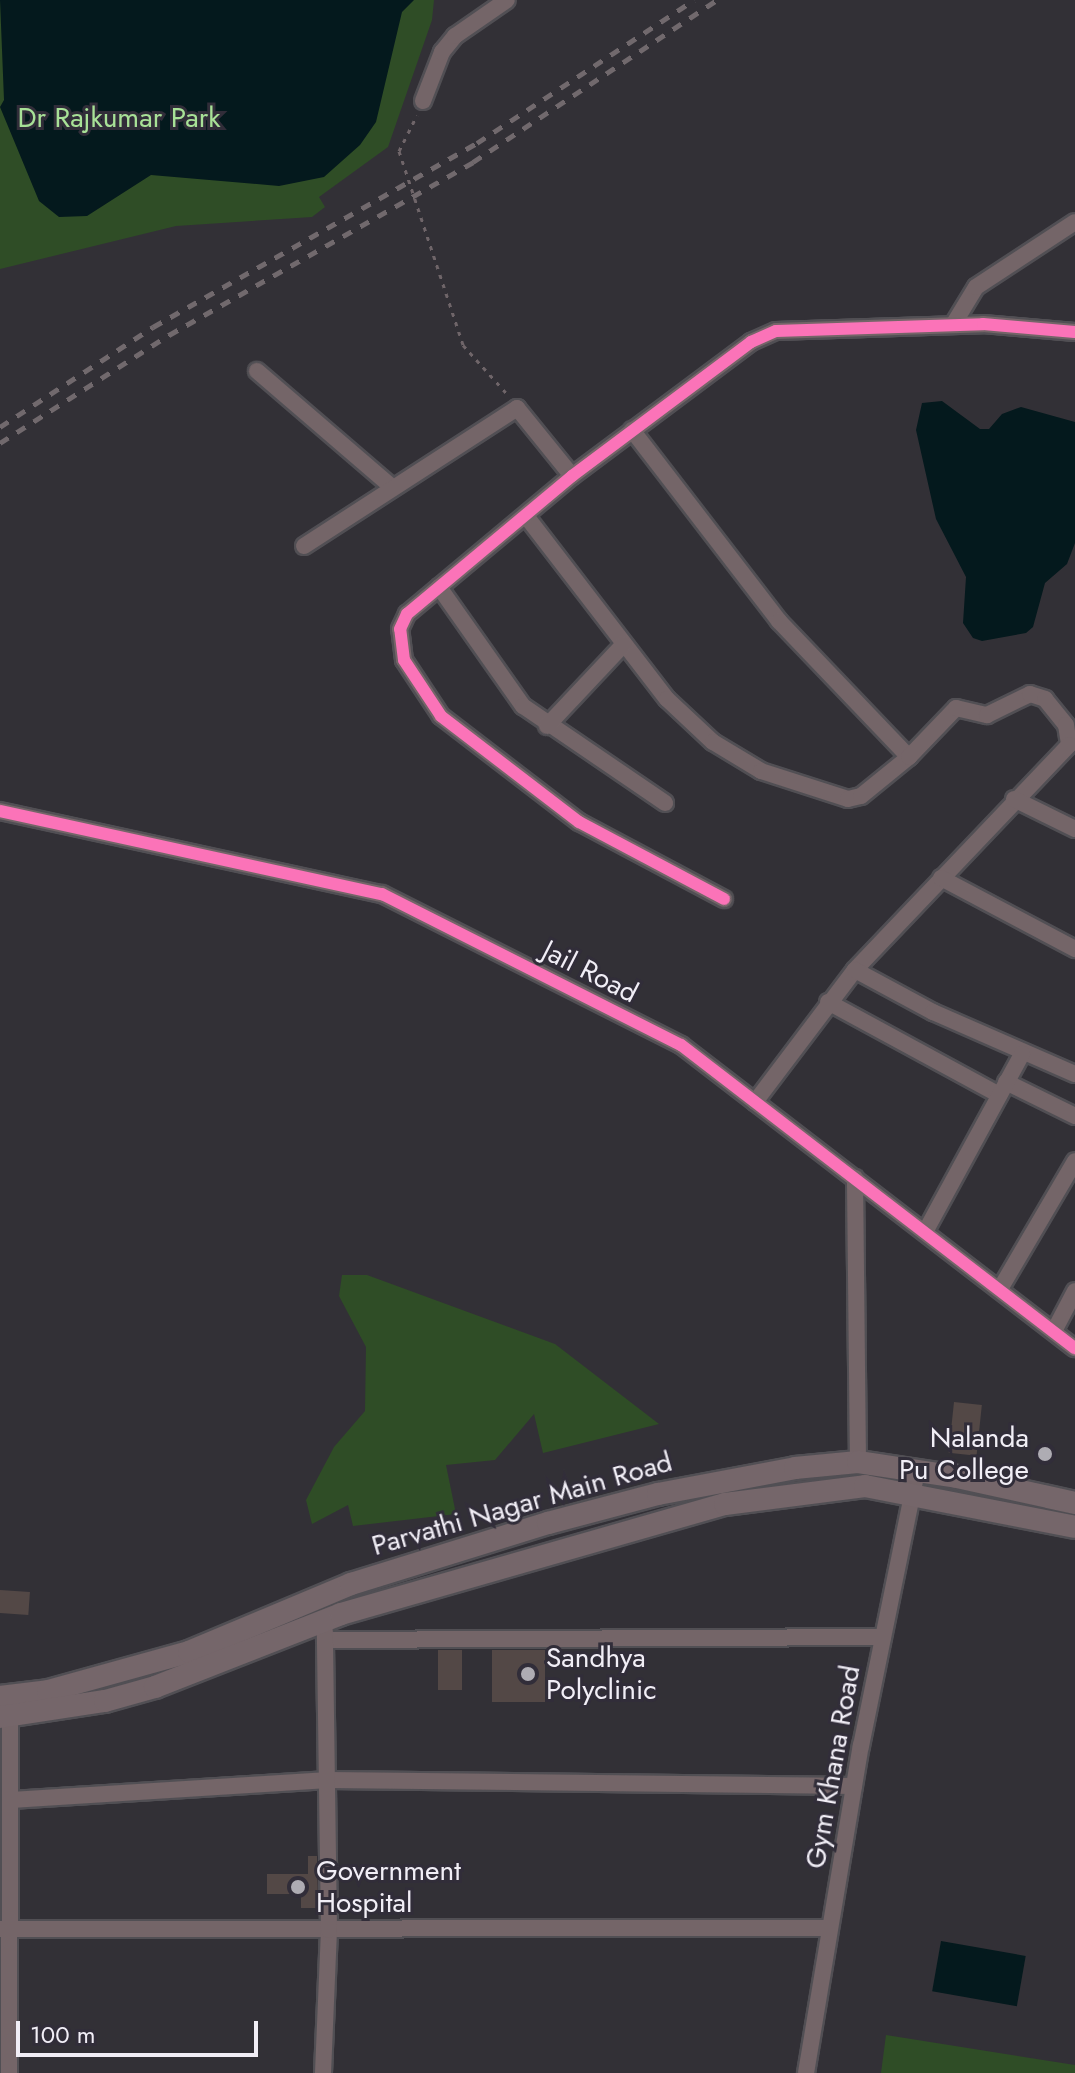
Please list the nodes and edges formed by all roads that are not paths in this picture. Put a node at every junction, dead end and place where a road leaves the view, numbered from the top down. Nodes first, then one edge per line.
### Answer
1 (507, 0) edge
2 (423, 101) road end
3 (1075, 222) edge
4 (953, 325) junction
5 (1075, 332) edge
6 (257, 371) dead end
7 (632, 430) junction
8 (572, 476) junction
9 (392, 487) junction
10 (526, 516) junction
11 (304, 546) dead end
12 (439, 587) junction
13 (624, 644) junction
14 (547, 726) junction
15 (909, 757) junction
16 (1014, 799) junction
17 (665, 803) dead end
18 (0, 811) edge
19 (1075, 829) edge
20 (941, 878) junction
21 (724, 899) dead end
22 (1075, 949) edge
23 (855, 970) junction
24 (828, 1002) junction
25 (1022, 1054) junction
26 (1075, 1074) edge
27 (1002, 1089) junction
28 (755, 1102) junction
29 (1075, 1116) edge
30 (1075, 1161) edge
31 (855, 1178) junction
32 (925, 1232) junction
33 (1000, 1289) junction
34 (1075, 1291) edge
35 (1054, 1331) junction
36 (1075, 1348) edge
37 (858, 1462) junction
38 (916, 1482) junction
39 (1075, 1503) edge
40 (1075, 1527) edge
41 (326, 1595) junction
42 (325, 1630) junction
43 (883, 1637) junction
44 (3, 1710) edge
45 (328, 1780) junction
46 (854, 1786) junction
47 (11, 1800) junction
48 (830, 1928) junction
49 (5, 1929) edge
50 (329, 1930) junction
51 (9, 2073) edge
52 (323, 2073) edge
53 (806, 2073) edge

1 - 2 street
3 - 4 street
4 - 5 street
4 - 7 street
6 - 9 street
7 - 8 street
7 - 15 street
8 - 9 street
8 - 10 street
9 - 11 street
10 - 12 street
10 - 13 street
12 - 14 street
12 - 21 street
13 - 14 street
13 - 15 street
14 - 17 street
15 - 16 street
16 - 19 street
16 - 20 street
18 - 28 street, Jail Road
20 - 22 street
20 - 23 street
23 - 24 street
23 - 25 street
24 - 27 street
24 - 28 street
25 - 26 street
25 - 27 street
27 - 29 street
27 - 32 street
28 - 31 street, Jail Road
30 - 33 street
31 - 32 street, Jail Road
31 - 37 street
32 - 33 street, Jail Road
33 - 35 street, Jail Road
34 - 35 street
35 - 36 street, Jail Road
37 - 38 main road, Parvathi Nagar Main Road
37 - 41 main road, Parvathi Nagar Main Road
38 - 39 main road, Parvathi Nagar Main Road
38 - 40 main road, Parvathi Nagar Main Road
38 - 42 main road, Parvathi Nagar Main Road
38 - 43 street, Gym Khana Road
41 - 42 street
41 - 44 main road, Parvathi Nagar Main Road
42 - 43 street
42 - 44 main road, Parvathi Nagar Main Road
42 - 45 street
43 - 46 street, Gym Khana Road
44 - 47 street
45 - 46 street
45 - 47 street
45 - 50 street
46 - 48 street, Gym Khana Road
47 - 49 street
48 - 50 street
48 - 53 street, Gym Khana Road
49 - 50 street
49 - 51 street
50 - 52 street

